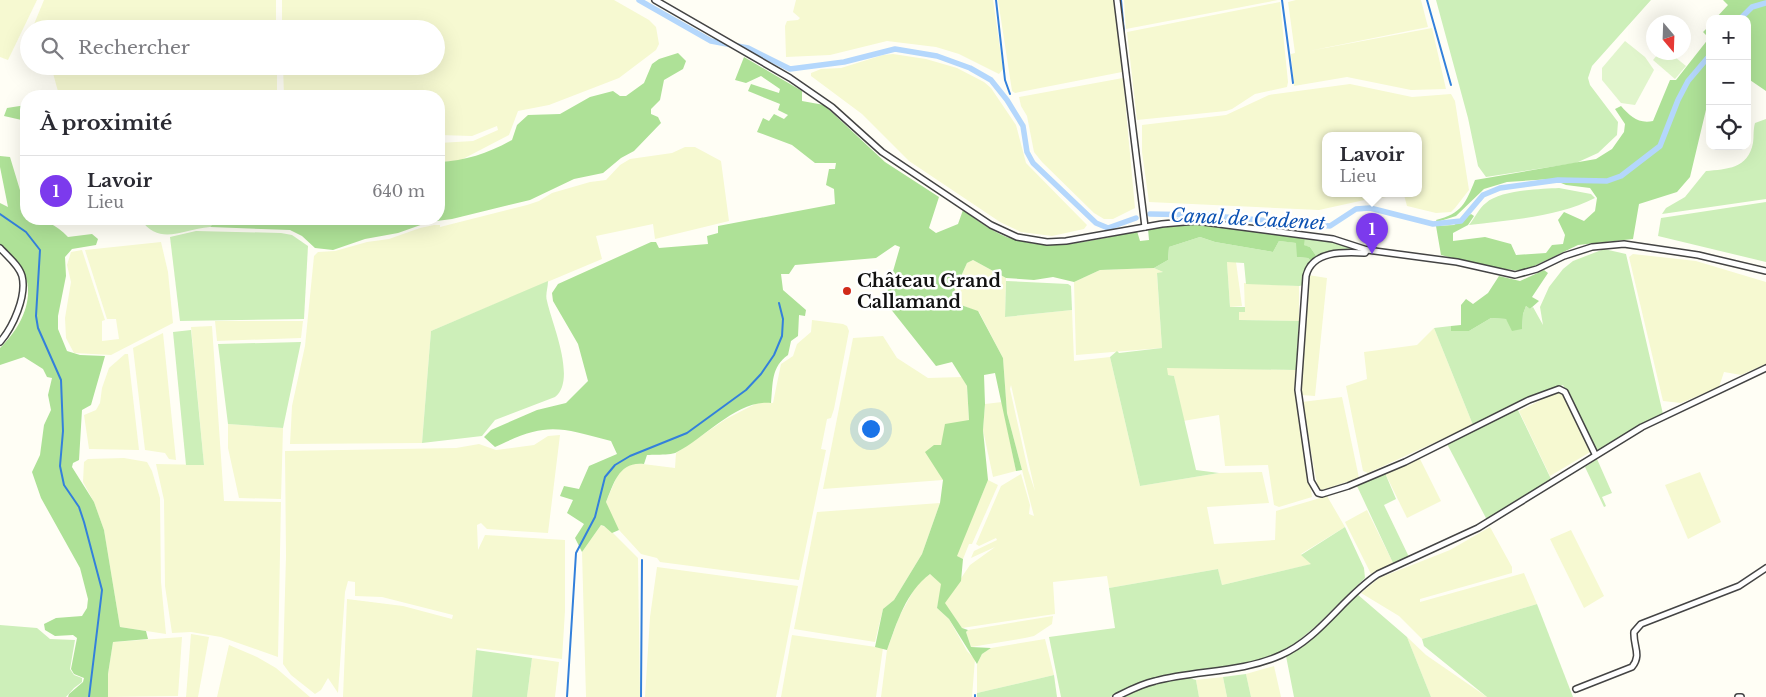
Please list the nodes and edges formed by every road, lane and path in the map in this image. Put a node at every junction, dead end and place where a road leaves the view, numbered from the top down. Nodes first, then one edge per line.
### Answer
1 (654, 0) edge
2 (1117, 0) edge
3 (1145, 227) junction
4 (0, 248) edge
5 (1368, 250) junction
6 (1766, 271) edge
7 (0, 342) edge
8 (1766, 368) edge
9 (1595, 454) junction
10 (1766, 568) edge
11 (1576, 689) dead end
12 (1116, 697) edge

1 - 3 street
2 - 3 street
3 - 5 street
4 - 7 street
5 - 6 street
5 - 9 street
8 - 9 street
9 - 12 street
10 - 11 street

